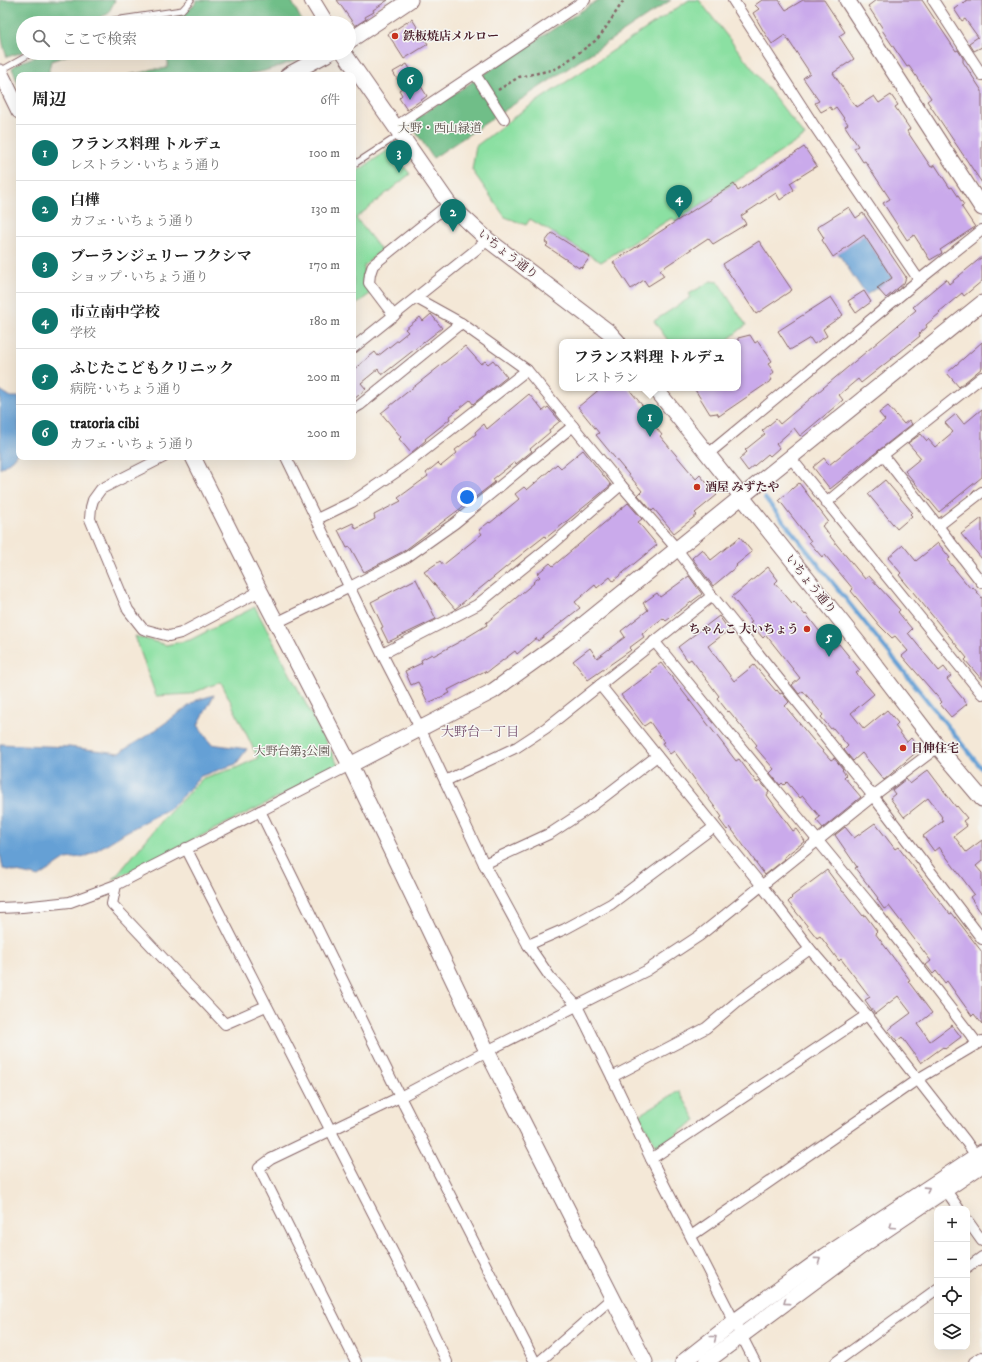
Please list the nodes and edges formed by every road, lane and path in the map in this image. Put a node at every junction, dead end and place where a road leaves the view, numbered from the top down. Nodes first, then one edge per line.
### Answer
1 (191, 0) edge
2 (312, 0) edge
3 (410, 0) edge
4 (624, 0) edge
5 (733, 0) edge
6 (847, 0) edge
7 (933, 0) edge
8 (583, 1) edge
9 (141, 16) edge
10 (322, 16) edge
11 (356, 36) edge
12 (20, 60) edge
13 (315, 60) edge
14 (349, 60) edge
15 (0, 72) edge
16 (293, 72) edge
17 (475, 74) junction
18 (982, 75) edge
19 (489, 96) junction
20 (16, 105) edge
21 (504, 119) dead end
22 (397, 131) junction
23 (356, 163) edge
24 (449, 204) junction
25 (982, 208) edge
26 (982, 230) edge
27 (488, 240) junction
28 (919, 280) junction
29 (416, 298) junction
30 (982, 302) edge
31 (394, 316) junction
32 (461, 323) junction
33 (616, 339) edge
34 (356, 346) edge
35 (527, 370) junction
36 (982, 377) edge
37 (657, 391) edge
38 (356, 408) edge
39 (572, 426) junction
40 (708, 454) junction
41 (883, 455) junction
42 (790, 457) junction
43 (158, 460) edge
44 (194, 460) edge
45 (288, 460) edge
46 (621, 485) junction
47 (982, 492) edge
48 (741, 497) junction
49 (826, 502) junction
50 (317, 519) junction
51 (938, 526) junction
52 (676, 548) junction
53 (982, 583) edge
54 (350, 587) junction
55 (260, 591) junction
56 (712, 596) junction
57 (276, 623) junction
58 (654, 641) junction
59 (382, 654) junction
60 (600, 685) junction
61 (982, 694) edge
62 (420, 728) junction
63 (938, 747) junction
64 (657, 756) junction
65 (350, 765) junction
66 (445, 781) junction
67 (873, 796) junction
68 (982, 799) edge
69 (260, 811) junction
70 (714, 827) junction
71 (819, 841) junction
72 (186, 848) junction
73 (484, 864) junction
74 (116, 885) junction
75 (762, 886) junction
76 (0, 908) edge
77 (982, 939) edge
78 (528, 946) junction
79 (810, 949) junction
80 (266, 1006) junction
81 (577, 1006) junction
82 (867, 1015) junction
83 (980, 1042) edge
84 (487, 1051) junction
85 (612, 1077) junction
86 (918, 1079) junction
87 (400, 1097) junction
88 (330, 1131) junction
89 (980, 1158) edge
90 (651, 1159) junction
91 (945, 1189) junction
92 (958, 1206) edge
93 (970, 1224) edge
94 (691, 1236) junction
95 (982, 1241) edge
96 (982, 1257) edge
97 (970, 1266) edge
98 (934, 1291) edge
99 (612, 1298) junction
100 (738, 1328) junction
101 (982, 1357) edge
102 (356, 1362) edge
103 (447, 1362) edge
104 (534, 1362) edge
105 (539, 1362) edge
106 (645, 1362) edge
107 (683, 1362) edge
108 (706, 1362) edge
109 (755, 1362) edge
110 (836, 1362) edge
111 (974, 1362) edge

1 - 9 lane
2 - 10 street
3 - 11 street
4 - 19 path
5 - 28 street
6 - 25 street
7 - 18 street
8 - 17 street
12 - 15 lane
13 - 16 street
14 - 22 street, いちょう通り
15 - 20 street
17 - 19 street
17 - 22 street
19 - 21 street
22 - 23 lane
22 - 24 street, いちょう通り
24 - 27 street, いちょう通り
24 - 31 street
26 - 28 street
27 - 29 street
27 - 33 street, いちょう通り
28 - 40 street
29 - 31 street
29 - 32 street
30 - 42 street
31 - 34 street
32 - 35 street
32 - 38 street
35 - 39 street
35 - 50 street
36 - 41 street
37 - 40 street, いちょう通り
39 - 46 street
39 - 54 street
40 - 48 street, いちょう通り
41 - 49 street
41 - 51 street
42 - 48 street
42 - 49 street
43 - 55 street
44 - 55 street
45 - 50 street
46 - 52 street
46 - 59 street
47 - 51 street
48 - 52 street
48 - 63 street, いちょう通り
49 - 61 street
50 - 54 street
51 - 53 street
52 - 56 street
52 - 62 street
54 - 57 street
54 - 59 street
55 - 57 street
56 - 58 street
56 - 67 street
57 - 65 street
58 - 60 street
58 - 71 street
59 - 62 street
60 - 64 street
60 - 66 street
62 - 65 street
62 - 66 street
63 - 67 street
63 - 68 street, いちょう通り
64 - 70 street
64 - 73 street
65 - 69 street
65 - 84 street
66 - 73 street
67 - 71 street
67 - 77 street
69 - 72 street
69 - 87 street
70 - 75 street
70 - 78 street
71 - 75 street
71 - 83 street
72 - 74 street
72 - 80 street
73 - 78 street
74 - 76 street
74 - 80 street
75 - 79 street
75 - 81 street
78 - 81 street
79 - 82 street
79 - 85 street
80 - 88 street
81 - 84 street
81 - 85 street
82 - 86 street
82 - 90 street
83 - 86 street
84 - 87 street
84 - 99 street
85 - 90 street
86 - 89 street
86 - 94 street
87 - 88 street
87 - 104 street
88 - 102 street
88 - 103 street
89 - 91 street
100 -> 89 street
90 - 94 street
91 - 92 street
91 -> 100 street
93 - 95 street
94 - 100 street
96 - 97 street
98 - 110 street
99 - 105 street
99 - 106 street
107 -> 100 street
100 - 108 street
100 - 109 street
101 - 111 street

